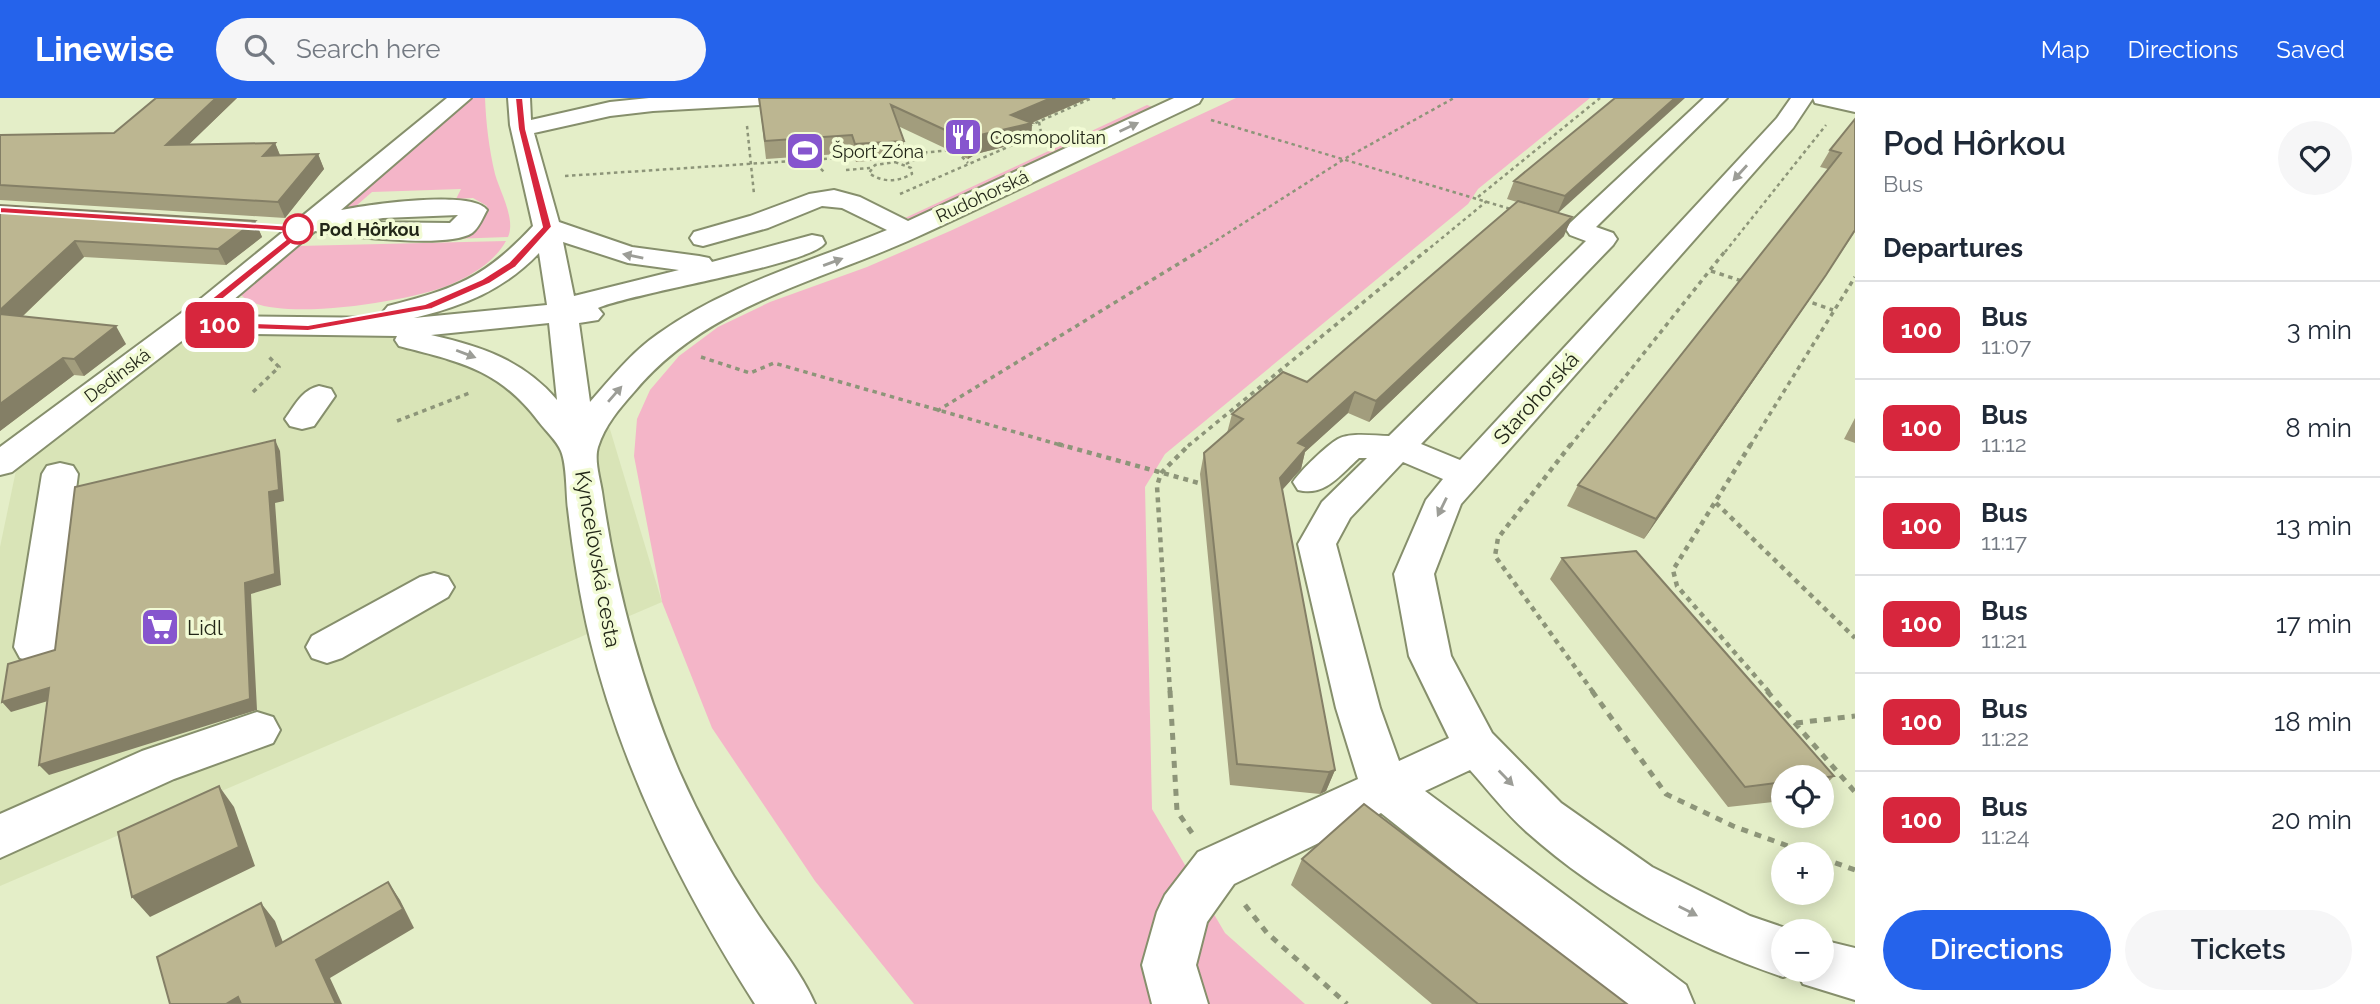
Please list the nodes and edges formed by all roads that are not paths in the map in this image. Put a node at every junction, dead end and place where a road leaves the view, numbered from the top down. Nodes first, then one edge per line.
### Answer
1 (460, 98) edge
2 (519, 98) edge
3 (779, 98) edge
4 (1144, 98) edge
5 (1716, 98) edge
6 (1822, 98) edge
7 (1854, 104) edge
8 (1198, 108) edge
9 (1794, 110) edge
10 (522, 129) junction
11 (962, 173) road end
12 (906, 205) dead end
13 (881, 216) junction
14 (307, 226) junction
15 (856, 226) dead end
16 (262, 227) dead end
17 (547, 227) junction
18 (908, 231) junction
19 (831, 236) dead end
20 (703, 238) dead end
21 (725, 267) junction
22 (769, 285) junction
23 (562, 312) junction
24 (186, 324) junction
25 (308, 328) junction
26 (352, 330) junction
27 (1398, 447) junction
28 (579, 451) junction
29 (0, 464) edge
30 (0, 473) edge
31 (1466, 476) junction
32 (1311, 482) dead end
33 (434, 587) dead end
34 (35, 647) dead end
35 (327, 647) dead end
36 (257, 730) dead end
37 (1476, 746) junction
38 (1385, 788) junction
39 (0, 837) edge
40 (1771, 948) edge
41 (1834, 968) edge
42 (1855, 974) edge
43 (787, 1004) edge
44 (1180, 1004) edge
45 (1665, 1004) edge

1 - 14 street, Dedinská
2 - 10 street, Kynceľovská cesta
3 - 10 street
4 - 11 street, Rudohorská
5 - 27 street
6 - 7 street
18 -> 8 street, Rudohorská
9 -> 31 street, Starohorská
10 - 17 street, Kynceľovská cesta
12 - 13 street, Rudohorská
13 - 15 street, Rudohorská
13 - 18 street
13 - 20 street
14 - 14 street
14 - 16 street
14 - 24 street, Dedinská
21 -> 17 street
17 - 23 street, Kynceľovská cesta
17 - 25 street
22 -> 18 street, Rudohorská
19 - 21 street
21 - 23 street
22 - 23 street, Rudohorská
28 -> 22 street, Rudohorská
23 - 26 street
23 - 28 street, Kynceľovská cesta
24 - 25 street
24 - 29 street, Dedinská
25 - 26 street
26 -> 28 street
27 - 31 street
27 - 32 street
27 - 38 street
28 - 43 street, Kynceľovská cesta
30 - 34 street
31 -> 37 street, Starohorská
33 - 35 street
36 - 39 street
37 - 38 street
37 -> 40 street, Starohorská
38 - 44 street
38 - 45 street
41 - 42 street

